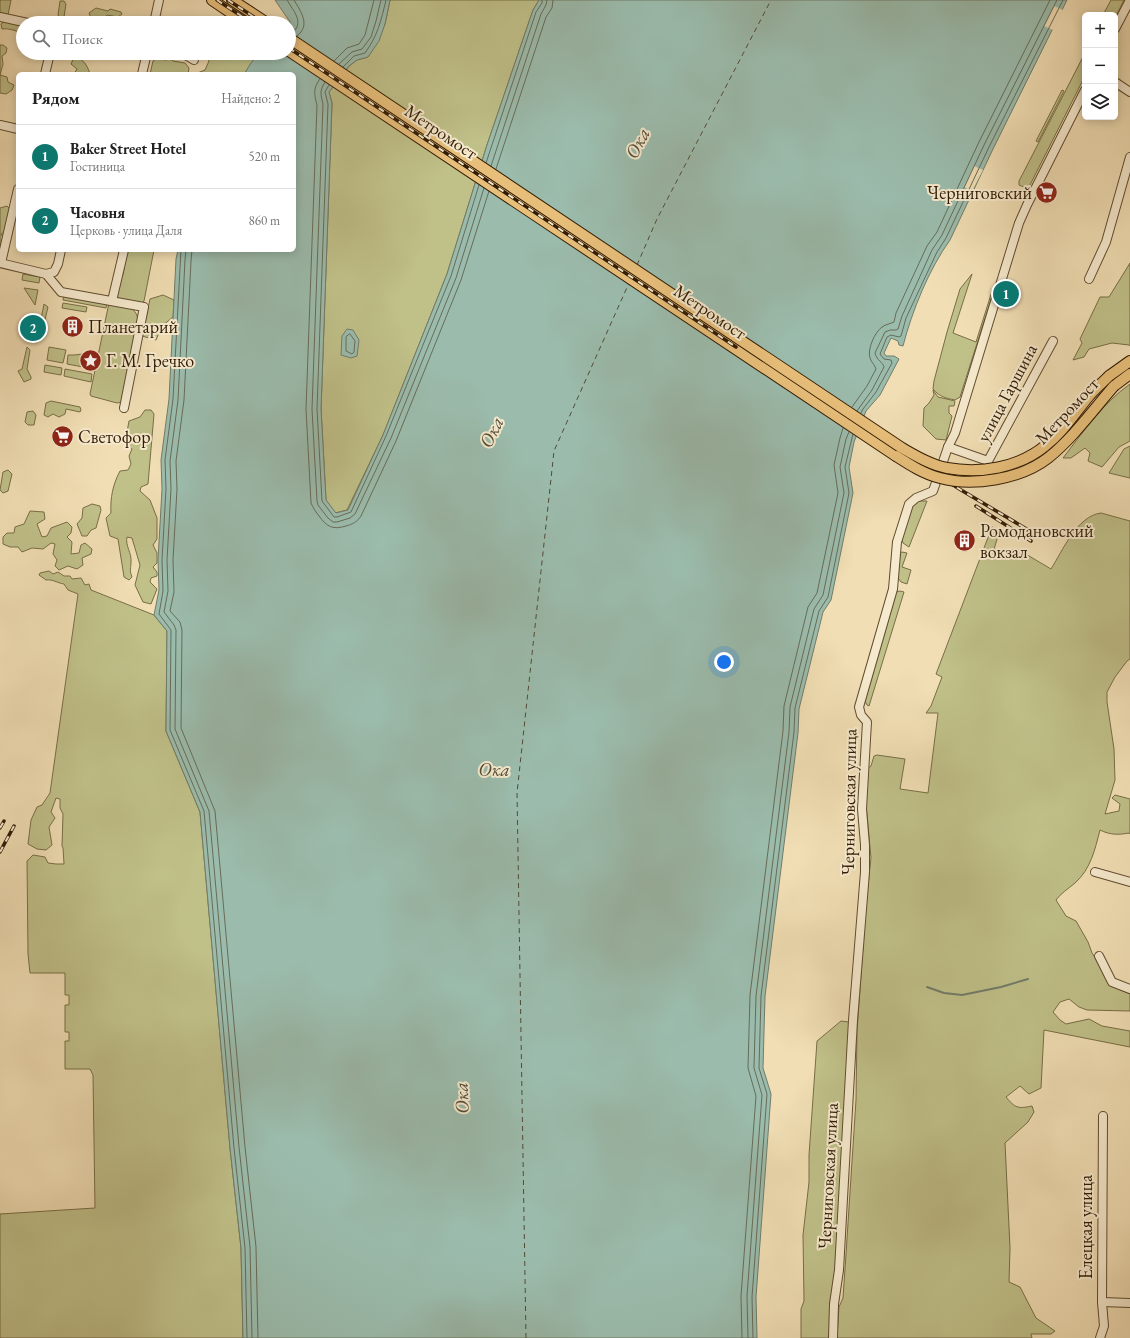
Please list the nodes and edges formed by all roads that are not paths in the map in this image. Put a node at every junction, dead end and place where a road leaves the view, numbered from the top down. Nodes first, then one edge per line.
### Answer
1 (160, 0) edge
2 (212, 0) edge
3 (232, 0) edge
4 (1130, 0) edge
5 (156, 16) edge
6 (236, 16) edge
7 (256, 16) edge
8 (1130, 16) edge
9 (0, 17) edge
10 (1121, 18) junction
11 (16, 20) edge
12 (1118, 24) edge
13 (296, 43) edge
14 (296, 56) edge
15 (48, 60) edge
16 (145, 60) edge
17 (45, 72) edge
18 (142, 72) edge
19 (1118, 84) edge
20 (1130, 92) edge
21 (1082, 96) edge
22 (0, 126) edge
23 (16, 129) edge
24 (1130, 157) edge
25 (16, 197) edge
26 (61, 252) edge
27 (124, 252) edge
28 (0, 263) edge
29 (46, 274) junction
30 (1089, 279) dead end
31 (112, 301) junction
32 (1053, 341) dead end
33 (1130, 361) edge
34 (1130, 374) edge
35 (124, 408) dead end
36 (948, 447) junction
37 (1096, 872) dead end
38 (1130, 882) edge
39 (1099, 956) dead end
40 (1130, 989) edge
41 (1103, 1116) dead end
42 (1102, 1302) junction
43 (1130, 1303) edge
44 (833, 1338) edge
45 (1100, 1338) edge

1 - 5 street
2 - 6 main road
3 - 7 main road
4 - 10 street
8 - 10 street
9 - 11 street
10 - 12 street
13 - 33 main road, Метромост, bridge
14 - 34 main road, Метромост, bridge
15 - 17 street
16 - 18 street
19 - 20 street
21 - 36 street
22 - 23 street
24 - 30 street
25 - 28 street
26 - 29 street
27 - 31 street
28 - 29 street
29 - 31 street
31 - 35 street
32 - 36 street, улица Гаршина
36 - 44 street, Черниговская улица
37 - 38 street
39 - 40 street
41 - 42 street, Елецкая улица
42 - 43 street
42 - 45 street, Елецкая улица

